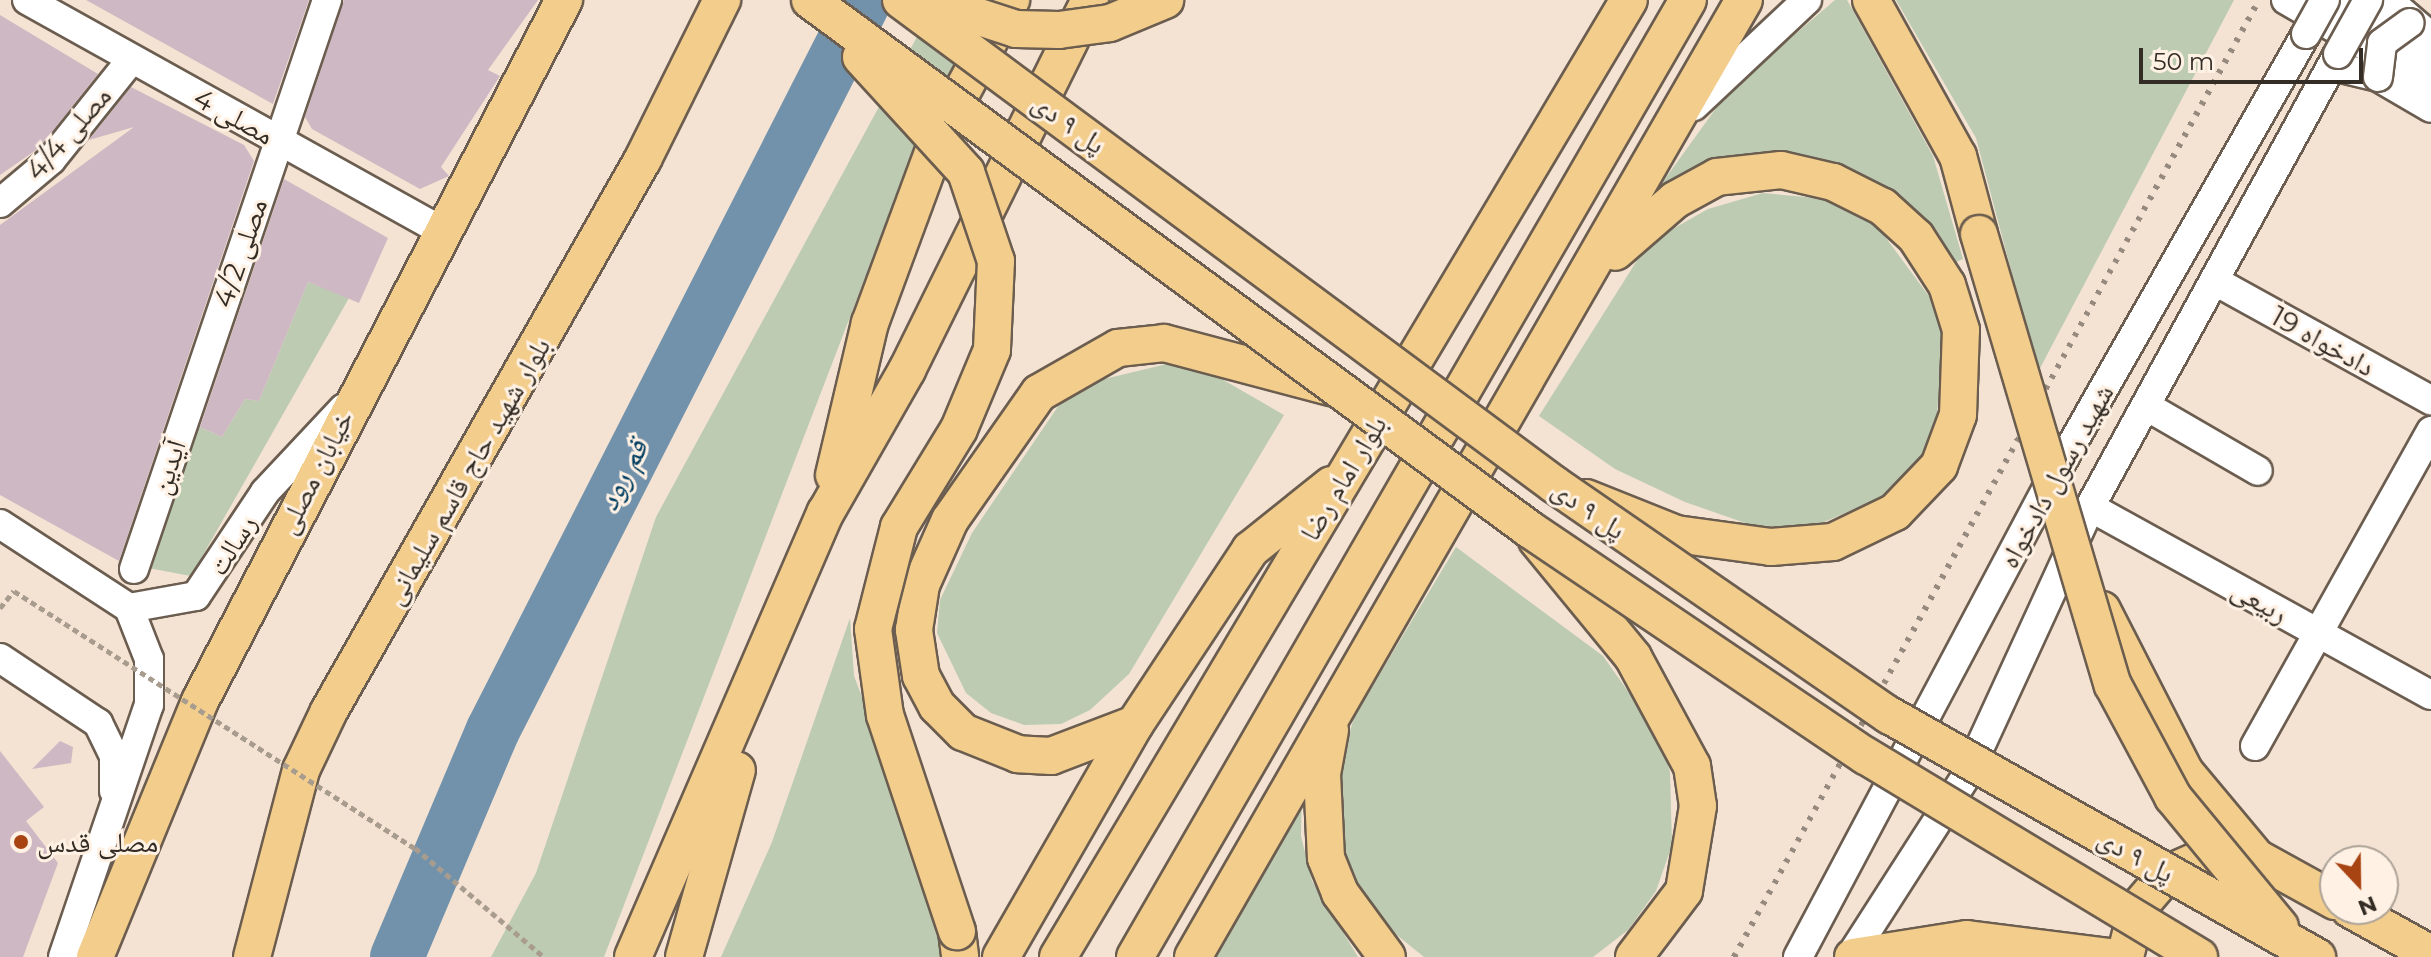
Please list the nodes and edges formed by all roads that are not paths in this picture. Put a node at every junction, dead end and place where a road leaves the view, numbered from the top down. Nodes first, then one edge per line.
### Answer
1 (27, 0) edge
2 (327, 0) edge
3 (564, 0) edge
4 (722, 0) edge
5 (809, 0) edge
6 (901, 0) edge
7 (927, 0) edge
8 (1011, 0) edge
9 (1090, 0) edge
10 (1165, 0) edge
11 (1629, 0) edge
12 (1688, 0) edge
13 (1744, 0) edge
14 (1807, 0) edge
15 (2286, 0) edge
16 (2325, 0) edge
17 (2337, 0) edge
18 (2368, 0) edge
19 (2388, 0) edge
20 (1872, 2) edge
21 (2420, 30) edge
22 (2431, 57) edge
23 (132, 59) junction
24 (2335, 60) junction
25 (2378, 77) junction
26 (2431, 84) edge
27 (2431, 108) edge
28 (1682, 118) junction
29 (279, 141) junction
30 (0, 203) edge
31 (441, 230) junction
32 (1589, 274) junction
33 (2168, 281) junction
34 (2210, 291) junction
35 (201, 366) joint
36 (1331, 387) junction
37 (352, 399) junction
38 (2431, 400) edge
39 (2146, 406) junction
40 (2431, 431) edge
41 (2258, 471) dead end
42 (1345, 475) junction
43 (1555, 485) junction
44 (2090, 507) junction
45 (826, 512) junction
46 (0, 524) edge
47 (1529, 529) junction
48 (2074, 541) junction
49 (134, 569) dead end
50 (124, 605) junction
51 (2318, 633) junction
52 (771, 649) junction
53 (0, 658) edge
54 (2431, 695) edge
55 (1336, 699) junction
56 (1135, 724) junction
57 (2255, 746) dead end
58 (114, 824) junction
59 (2257, 858) junction
60 (2319, 892) edge
61 (2379, 925) edge
62 (958, 944) edge
63 (2305, 950) edge
64 (2431, 954) edge
65 (63, 957) edge
66 (95, 957) edge
67 (252, 957) edge
68 (633, 957) edge
69 (684, 957) edge
70 (1001, 957) edge
71 (1058, 957) edge
72 (1135, 957) edge
73 (1193, 957) edge
74 (1387, 957) edge
75 (1634, 957) edge
76 (1798, 957) edge
77 (1852, 957) edge
78 (2110, 957) edge
79 (2125, 957) edge
80 (2199, 957) edge

1 - 23 street, مصلی 4
2 - 29 street, مصلی 4/2
3 - 31 main road, خیابان مصلی
4 - 67 main road, بلوار شهید حاج قاسم سلیمانی
5 - 36 main road, پل ۹ دی, bridge
5 - 62 main road, bridge
6 - 43 main road, پل ۹ دی, bridge
7 - 10 main road, bridge
8 - 45 main road
9 - 45 main road
11 - 42 main road, بلوار امام رضا
12 - 72 main road
13 - 28 main road
14 - 28 street
15 - 26 street
16 - 33 street, شهید رسول دادخواه, bridge
17 - 22 street
18 - 24 street, شهید رسول دادخواه, bridge
19 - 21 street
20 - 63 main road, bridge
21 - 25 street, bridge
23 - 29 street, مصلی 4
23 - 30 street, مصلی 4/4
24 - 25 street
24 - 34 street, شهید رسول دادخواه
25 - 27 street
28 - 32 main road
29 - 31 street, مصلی 4
29 - 35 street, مصلی 4/2
31 - 37 main road, خیابان مصلی
32 - 43 main road, bridge
32 - 55 main road
33 - 34 street, دادخواه 19
33 - 76 street, شهید رسول دادخواه
34 - 38 street, دادخواه 19
34 - 39 street, شهید رسول دادخواه
35 - 49 street, آیدین
36 - 47 main road, پل ۹ دی, bridge
36 - 56 main road
37 - 50 street, رسالت
37 - 66 main road, خیابان مصلی
39 - 41 street
39 - 44 street, شهید رسول دادخواه
40 - 51 street
42 - 56 main road
42 - 71 main road, بلوار امام رضا
43 - 63 main road, پل ۹ دی, bridge
44 - 48 street, شهید رسول دادخواه
44 - 51 street, ربیعی
45 - 52 main road
46 - 50 street
47 - 75 main road, bridge
47 - 80 main road, پل ۹ دی, bridge
48 - 59 main road
48 - 77 street, شهید رسول دادخواه
50 - 58 street
51 - 54 street, ربیعی
51 - 57 street
52 - 68 main road
52 - 69 main road
53 - 58 street
55 - 73 main road
55 - 74 main road
56 - 70 main road
58 - 65 street
59 - 60 main road
59 - 79 main road
61 - 64 main road
77 - 78 main road

